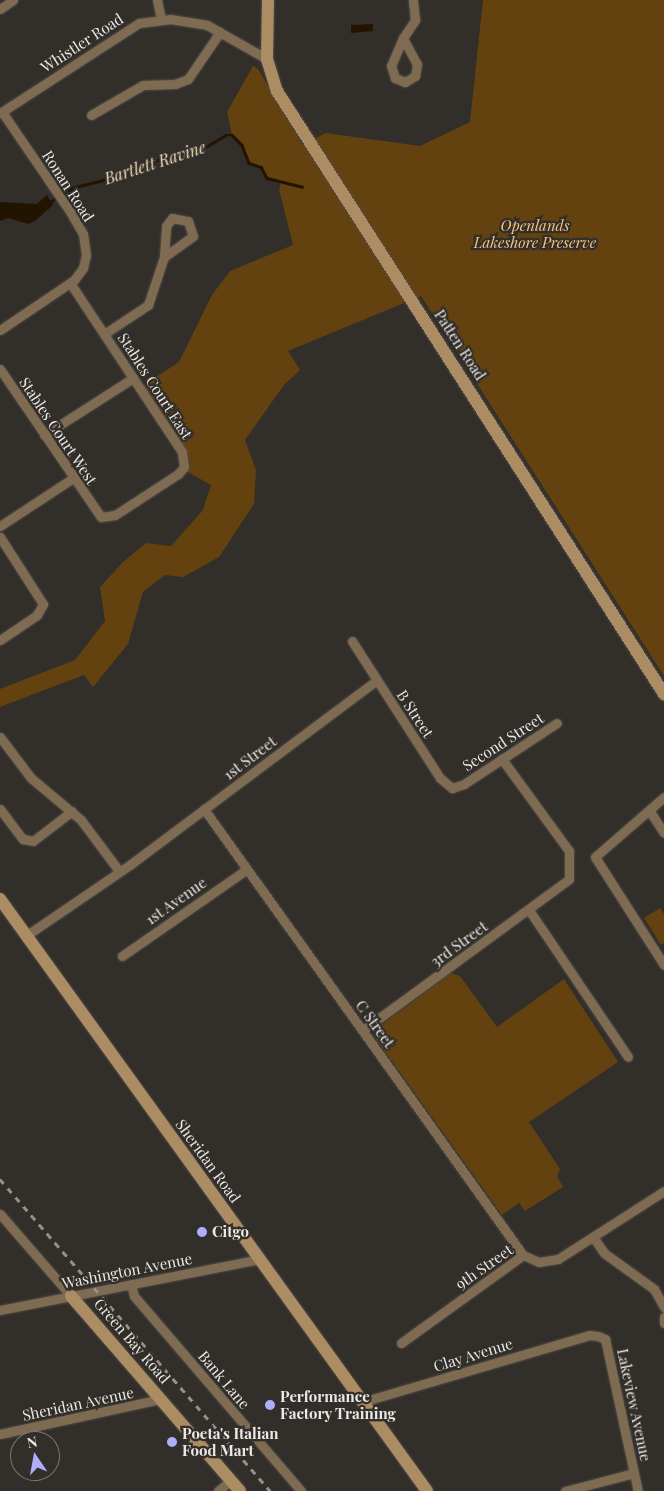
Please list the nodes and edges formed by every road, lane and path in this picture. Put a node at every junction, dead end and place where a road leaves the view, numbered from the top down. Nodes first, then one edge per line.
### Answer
1 (13, 0) edge
2 (157, 0) edge
3 (268, 0) edge
4 (414, 0) edge
5 (0, 9) edge
6 (161, 19) junction
7 (220, 32) junction
8 (403, 38) dead end
9 (267, 59) junction
10 (1, 112) edge
11 (91, 115) dead end
12 (164, 257) dead end
13 (70, 283) junction
14 (0, 330) edge
15 (104, 334) junction
16 (0, 369) edge
17 (133, 378) junction
18 (44, 435) junction
19 (73, 478) junction
20 (93, 508) joint
21 (0, 526) edge
22 (0, 537) edge
23 (0, 640) edge
24 (352, 641) dead end
25 (376, 681) junction
26 (664, 694) edge
27 (557, 723) dead end
28 (0, 737) edge
29 (502, 759) junction
30 (464, 784) joint
31 (664, 797) edge
32 (0, 809) edge
33 (204, 809) junction
34 (649, 810) junction
35 (72, 811) junction
36 (664, 833) edge
37 (247, 869) junction
38 (119, 871) junction
39 (0, 898) edge
40 (529, 910) junction
41 (26, 935) junction
42 (122, 956) dead end
43 (664, 965) edge
44 (363, 1030) junction
45 (628, 1057) dead end
46 (664, 1191) edge
47 (0, 1214) edge
48 (594, 1237) junction
49 (523, 1255) junction
50 (259, 1259) junction
51 (131, 1284) junction
52 (71, 1296) junction
53 (664, 1307) edge
54 (0, 1310) edge
55 (664, 1316) edge
56 (664, 1322) edge
57 (591, 1335) joint
58 (401, 1343) dead end
59 (161, 1398) junction
60 (362, 1402) junction
61 (0, 1434) edge
62 (634, 1473) junction
63 (231, 1480) junction
64 (218, 1491) edge
65 (240, 1491) edge
66 (301, 1491) edge
67 (426, 1491) edge
68 (565, 1491) edge
69 (638, 1491) edge

1 - 5 street
2 - 6 street
3 - 9 street, Patten Road
4 - 8 street
6 - 7 street, Whistler Road
6 - 10 street, Whistler Road
7 - 9 street, Whistler Road
7 - 11 street
9 - 26 street, Patten Road
10 - 13 street, Ronan Road
12 - 15 street
13 - 14 street, Ronan Road
13 - 15 street, Stables Court East
15 - 17 street, Stables Court East
16 - 18 street, Stables Court West
17 - 18 street
17 - 20 street, Stables Court East
18 - 19 street, Stables Court West
19 - 20 street, Stables Court West
19 - 21 street
22 - 23 street
24 - 25 street, B Street
25 - 30 street, B Street
25 - 33 street, 1st Street
27 - 29 street, Second Street
28 - 35 street
29 - 30 street, Second Street
29 - 40 street, 3rd Street
31 - 34 street
32 - 35 street
33 - 37 street, C Street
33 - 38 street, 1st Street
34 - 36 street
34 - 43 street
35 - 38 street
37 - 42 street, 1st Avenue
37 - 44 street, C Street
38 - 41 street, 1st Street
39 - 41 street, Sheridan Road
40 - 44 street, 3rd Street
40 - 45 street
41 - 50 street, Sheridan Road
44 - 49 street, C Street
46 - 48 street, 9th Street
47 - 52 street, Green Bay Road
48 - 49 street, 9th Street
48 - 53 street
49 - 58 street, 9th Street
50 - 51 street, Washington Avenue
50 - 60 street, Sheridan Road
51 - 52 street, Washington Avenue
51 - 66 street, Bank Lane
52 - 54 street, Washington Avenue
52 - 59 street, Green Bay Road
55 - 56 street
57 - 60 street, Clay Avenue
57 - 62 street, Lakeview Avenue
59 - 61 street, Sheridan Avenue
59 - 63 street, Green Bay Road
60 - 67 street, Sheridan Road
62 - 68 street
62 - 69 street, Lakeview Avenue
63 - 64 street
63 - 65 street, Green Bay Road

